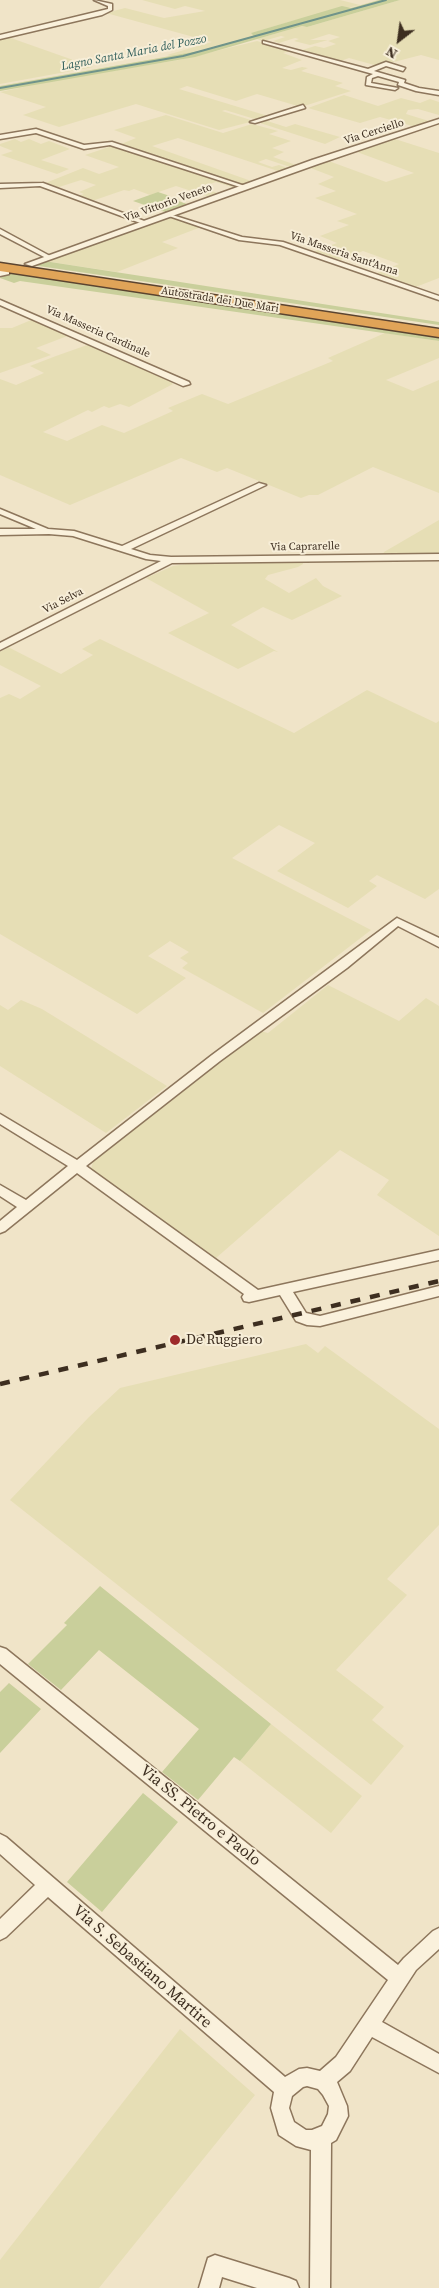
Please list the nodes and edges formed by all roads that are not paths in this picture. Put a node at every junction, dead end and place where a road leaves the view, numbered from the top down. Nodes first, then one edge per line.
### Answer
1 (96, 0) edge
2 (0, 36) edge
3 (265, 42) dead end
4 (403, 69) dead end
5 (369, 71) junction
6 (378, 74) junction
7 (403, 85) junction
8 (395, 88) junction
9 (418, 90) junction
10 (439, 93) edge
11 (303, 107) dead end
12 (439, 121) edge
13 (253, 122) dead end
14 (0, 137) edge
15 (315, 162) joint
16 (0, 186) edge
17 (245, 187) junction
18 (168, 214) junction
19 (145, 223) junction
20 (0, 231) edge
21 (48, 257) junction
22 (28, 264) dead end
23 (2, 269) edge
24 (439, 298) edge
25 (0, 302) edge
26 (439, 328) edge
27 (439, 333) edge
28 (186, 384) dead end
29 (262, 485) dead end
30 (0, 511) edge
31 (49, 531) junction
32 (0, 532) edge
33 (123, 549) junction
34 (149, 557) junction
35 (439, 557) edge
36 (171, 560) junction
37 (136, 576) junction
38 (0, 647) edge
39 (439, 943) edge
40 (0, 1118) edge
41 (77, 1166) junction
42 (0, 1190) edge
43 (26, 1207) junction
44 (0, 1228) edge
45 (439, 1255) edge
46 (283, 1288) junction
47 (439, 1291) edge
48 (0, 1654) edge
49 (0, 1843) edge
50 (48, 1885) junction
51 (0, 1931) edge
52 (439, 1937) edge
53 (400, 1979) junction
54 (368, 2025) junction
55 (439, 2064) edge
56 (323, 2081) junction
57 (285, 2089) junction
58 (321, 2138) junction
59 (209, 2288) edge
60 (290, 2288) edge
61 (320, 2288) edge

1 - 2 street
3 - 5 street
4 - 5 street
5 - 6 street
6 - 7 street
6 - 8 street
7 - 8 street
7 - 9 street
8 - 9 street
9 - 10 street
11 - 13 street
12 - 15 street, Via Cerciello
14 - 17 street
15 - 17 street, Via Vittorio Veneto
16 - 19 street
17 - 18 street, Via Vittorio Veneto
18 - 19 street, Via Vittorio Veneto
18 - 24 street, Via Masseria Sant'Anna
19 - 21 street, Via Vittorio Veneto
20 - 21 street
21 - 22 street, Via Vittorio Veneto
23 - 26 highway, Autostrada dei Due Mari
23 - 27 highway, Autostrada dei Due Mari
25 - 28 street, Via Masseria Cardinale
29 - 33 street
30 - 31 street
31 - 32 street
31 - 33 street, Via Caprarelle
33 - 34 street, Via Caprarelle
34 - 36 street, Via Caprarelle
34 - 37 street, Via Selva
35 - 36 street, Via Caprarelle
36 - 37 street, Via Selva
37 - 38 street, Via Selva
39 - 41 street
40 - 41 street
41 - 43 street
41 - 46 street
42 - 43 street
43 - 44 street
45 - 46 street
46 - 47 street
48 - 53 street, Via SS. Pietro e Paolo
49 - 50 street, Via S. Sebastiano Martire
50 - 51 street
50 - 57 street, Via S. Sebastiano Martire
52 - 53 street
53 - 54 street
54 - 55 street
54 - 56 street
56 - 57 street
56 - 58 street
57 - 58 street
58 - 61 street
59 - 60 street

